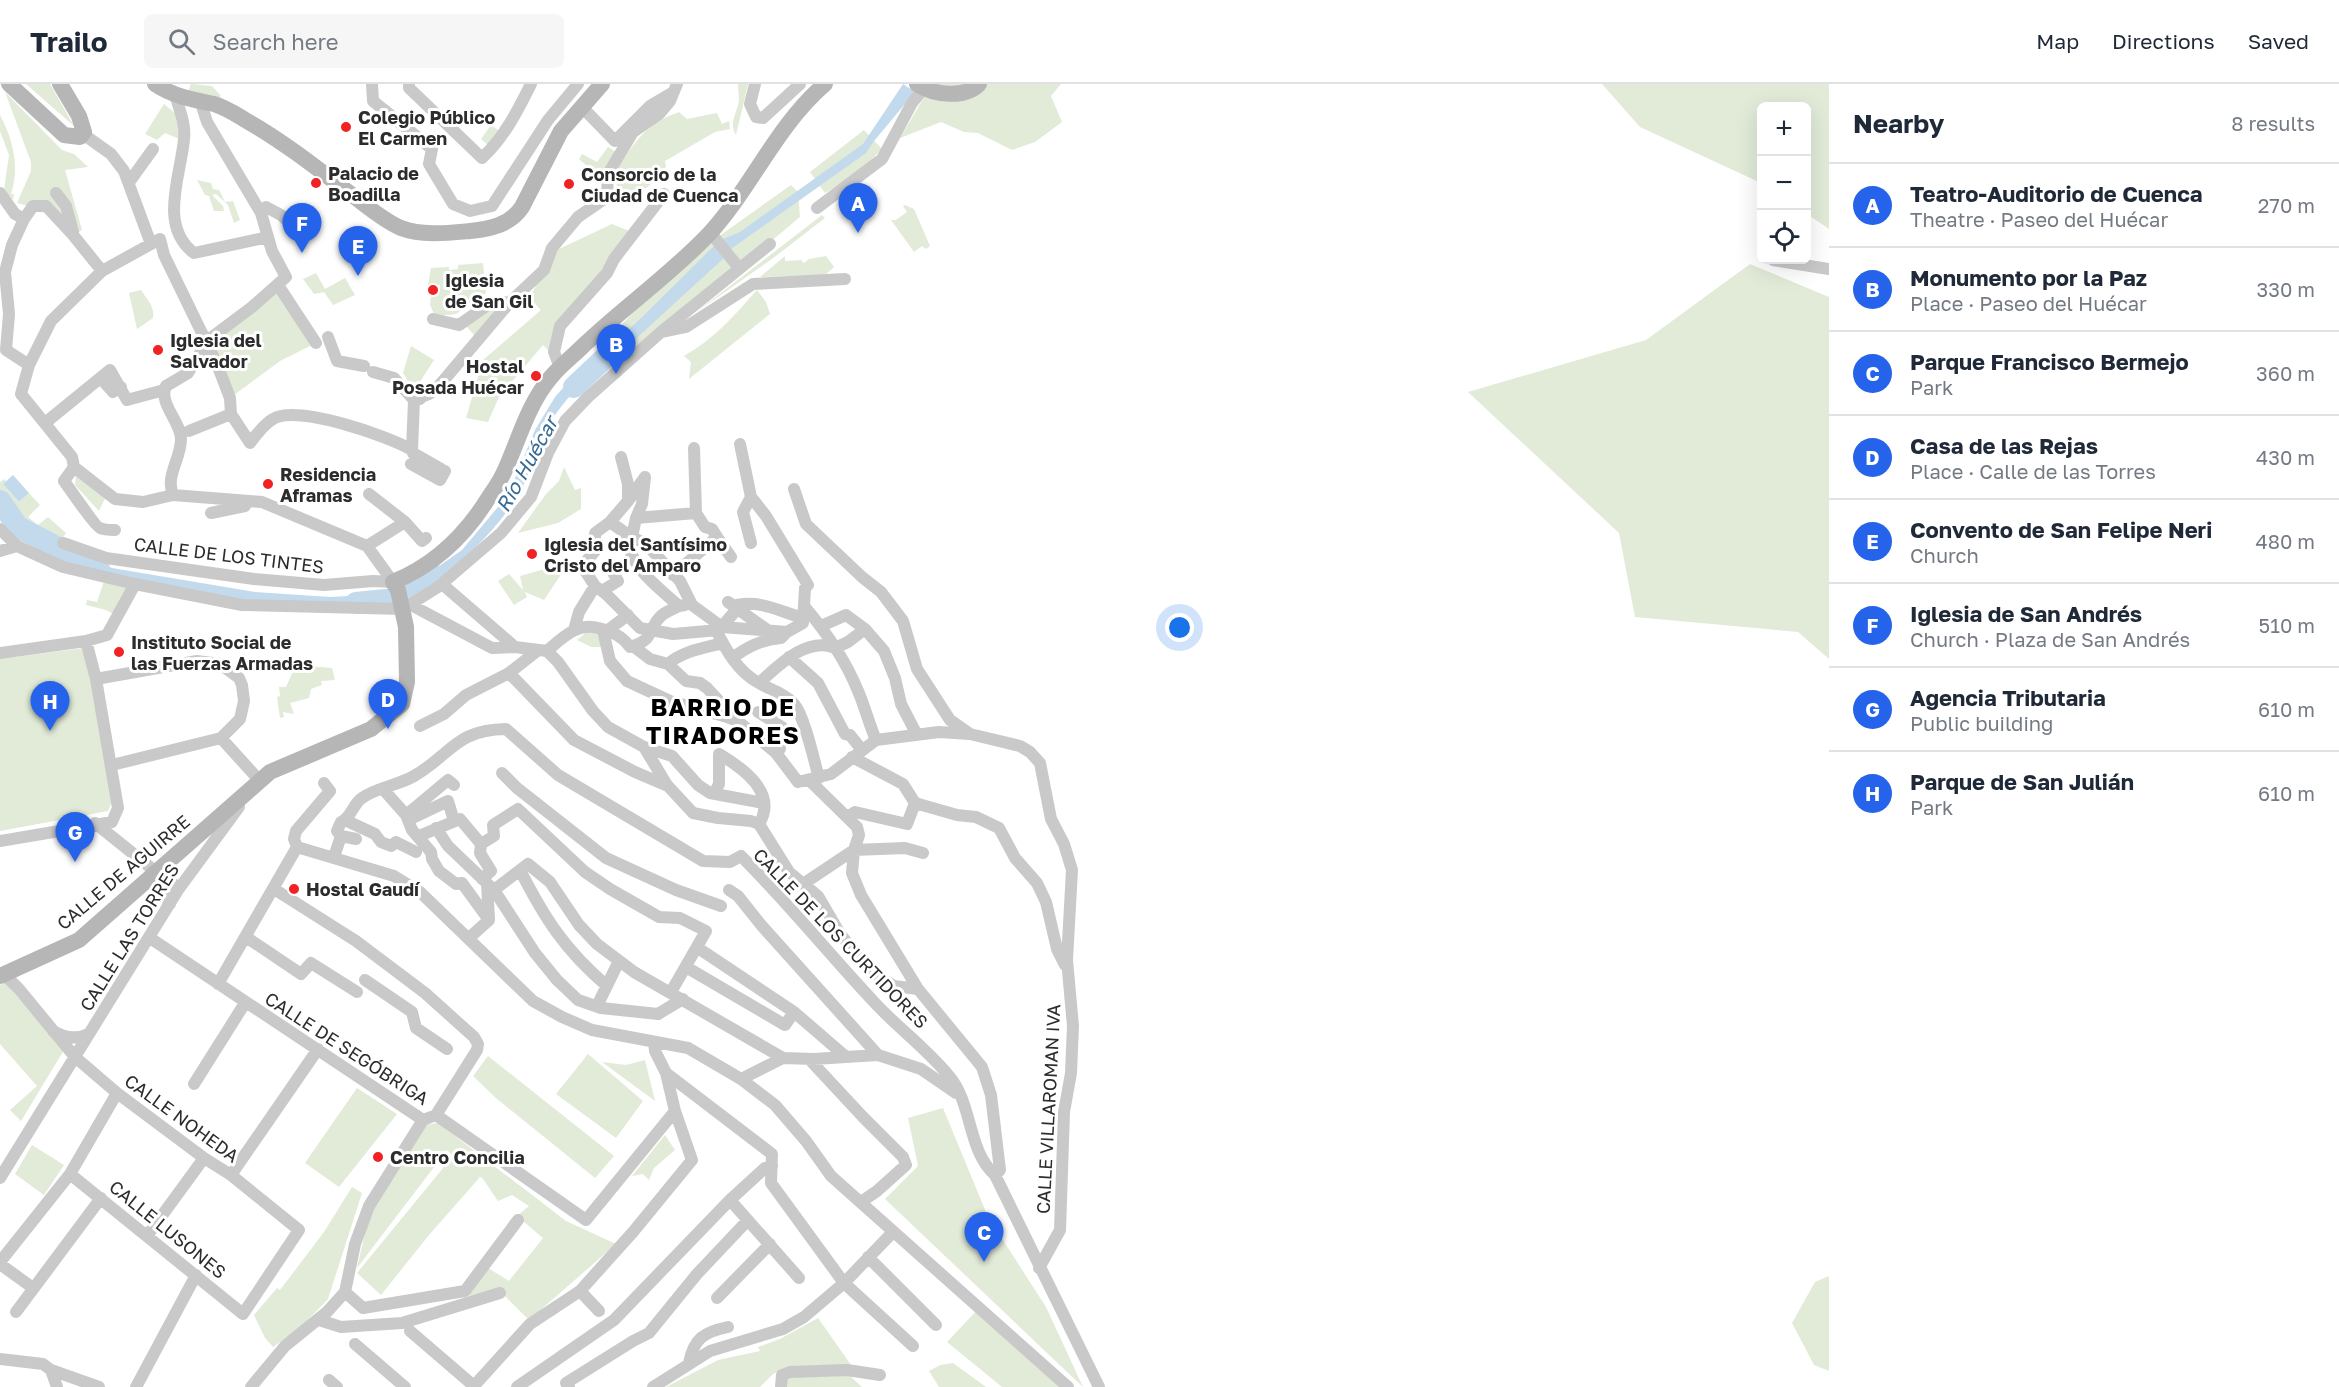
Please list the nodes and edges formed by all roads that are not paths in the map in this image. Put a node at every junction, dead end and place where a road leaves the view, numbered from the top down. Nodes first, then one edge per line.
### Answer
1 (9, 84) edge
2 (60, 84) edge
3 (154, 84) edge
4 (372, 84) edge
5 (409, 84) edge
6 (531, 84) edge
7 (578, 84) edge
8 (602, 84) edge
9 (755, 84) edge
10 (800, 84) edge
11 (825, 84) edge
12 (980, 85) edge
13 (921, 86) edge
14 (676, 87) edge
15 (175, 94) junction
16 (201, 103) junction
17 (581, 106) junction
18 (83, 134) junction
19 (153, 149) dead end
20 (130, 181) junction
21 (0, 193) edge
22 (56, 193) dead end
23 (664, 194) dead end
24 (266, 207) dead end
25 (817, 208) dead end
26 (24, 219) junction
27 (300, 233) dead end
28 (73, 235) junction
29 (713, 236) junction
30 (268, 237) junction
31 (155, 241) junction
32 (770, 244) dead end
33 (736, 264) junction
34 (1798, 264) edge
35 (1829, 269) edge
36 (102, 271) junction
37 (845, 279) dead end
38 (282, 282) junction
39 (510, 302) junction
40 (433, 319) dead end
41 (661, 332) junction
42 (328, 337) dead end
43 (206, 343) junction
44 (316, 343) dead end
45 (29, 365) junction
46 (459, 367) dead end
47 (560, 368) junction
48 (104, 382) dead end
49 (121, 387) junction
50 (164, 390) junction
51 (414, 400) junction
52 (231, 414) junction
53 (45, 423) junction
54 (184, 430) junction
55 (740, 444) dead end
56 (694, 448) dead end
57 (412, 450) junction
58 (621, 457) dead end
59 (411, 465) dead end
60 (74, 467) junction
61 (794, 489) dead end
62 (369, 494) dead end
63 (173, 495) junction
64 (751, 497) junction
65 (628, 501) junction
66 (262, 502) junction
67 (211, 513) dead end
68 (696, 513) junction
69 (636, 518) junction
70 (612, 519) junction
71 (405, 522) junction
72 (0, 530) edge
73 (115, 530) dead end
74 (630, 536) junction
75 (717, 537) junction
76 (426, 538) dead end
77 (63, 543) dead end
78 (751, 543) dead end
79 (18, 546) junction
80 (367, 546) junction
81 (0, 551) edge
82 (731, 557) dead end
83 (612, 571) dead end
84 (673, 575) junction
85 (135, 584) junction
86 (440, 585) junction
87 (395, 586) junction
88 (598, 588) junction
89 (692, 605) junction
90 (679, 606) junction
91 (733, 606) junction
92 (407, 607) junction
93 (805, 613) junction
94 (628, 615) junction
95 (821, 626) junction
96 (719, 628) junction
97 (866, 629) junction
98 (574, 630) junction
99 (606, 630) junction
100 (766, 630) junction
101 (653, 631) junction
102 (787, 632) junction
103 (86, 641) junction
104 (723, 643) junction
105 (633, 646) junction
106 (515, 647) junction
107 (836, 648) junction
108 (542, 651) junction
109 (0, 653) edge
110 (789, 657) junction
111 (732, 658) junction
112 (668, 664) junction
113 (509, 674) junction
114 (96, 679) junction
115 (759, 683) junction
116 (758, 712) dead end
117 (727, 717) junction
118 (420, 726) dead end
119 (970, 734) junction
120 (917, 735) junction
121 (221, 738) junction
122 (876, 740) junction
123 (644, 747) junction
124 (776, 753) junction
125 (857, 753) junction
126 (112, 765) junction
127 (502, 773) dead end
128 (259, 780) junction
129 (810, 780) junction
130 (324, 783) dead end
131 (454, 785) dead end
132 (668, 786) junction
133 (383, 789) junction
134 (714, 794) junction
135 (764, 802) junction
136 (915, 802) junction
137 (847, 817) junction
138 (407, 818) junction
139 (345, 820) junction
140 (454, 821) junction
141 (95, 823) junction
142 (759, 824) junction
143 (436, 828) junction
144 (341, 836) junction
145 (419, 836) junction
146 (356, 839) dead end
147 (0, 841) edge
148 (481, 844) junction
149 (297, 847) junction
150 (854, 850) junction
151 (416, 852) dead end
152 (923, 853) dead end
153 (334, 857) junction
154 (520, 870) junction
155 (156, 872) junction
156 (142, 884) junction
157 (803, 884) junction
158 (488, 885) junction
159 (274, 889) junction
160 (178, 890) junction
161 (729, 890) dead end
162 (170, 904) junction
163 (721, 906) dead end
164 (489, 920) junction
165 (246, 937) junction
166 (150, 938) junction
167 (469, 939) junction
168 (698, 948) junction
169 (620, 961) junction
170 (686, 967) junction
171 (1067, 970) junction
172 (0, 976) edge
173 (365, 980) dead end
174 (218, 984) junction
175 (607, 986) junction
176 (918, 989) junction
177 (357, 992) dead end
178 (671, 992) junction
179 (683, 999) junction
180 (245, 1003) junction
181 (597, 1006) junction
182 (794, 1011) junction
183 (50, 1028) junction
184 (88, 1034) junction
185 (654, 1042) junction
186 (318, 1049) junction
187 (447, 1049) dead end
188 (878, 1055) junction
189 (844, 1056) junction
190 (75, 1057) junction
191 (783, 1058) junction
192 (809, 1059) junction
193 (666, 1073) junction
194 (741, 1078) junction
195 (194, 1084) dead end
196 (117, 1093) junction
197 (961, 1097) junction
198 (675, 1110) junction
199 (436, 1115) junction
200 (423, 1120) junction
201 (204, 1158) junction
202 (772, 1166) junction
203 (70, 1174) junction
204 (995, 1175) junction
205 (231, 1176) junction
206 (0, 1178) edge
207 (100, 1198) junction
208 (730, 1200) junction
209 (861, 1202) junction
210 (518, 1220) dead end
211 (748, 1220) junction
212 (892, 1232) junction
213 (147, 1236) junction
214 (770, 1244) junction
215 (868, 1257) junction
216 (0, 1263) edge
217 (1039, 1268) junction
218 (196, 1275) junction
219 (799, 1278) dead end
220 (844, 1282) junction
221 (33, 1288) junction
222 (580, 1291) junction
223 (345, 1292) junction
224 (500, 1293) dead end
225 (717, 1298) dead end
226 (599, 1311) dead end
227 (16, 1312) dead end
228 (243, 1314) joint
229 (319, 1320) junction
230 (936, 1325) dead end
231 (728, 1327) dead end
232 (410, 1331) dead end
233 (355, 1344) dead end
234 (913, 1346) dead end
235 (0, 1359) edge
236 (689, 1363) junction
237 (51, 1370) junction
238 (880, 1375) dead end
239 (57, 1387) edge
240 (99, 1387) edge
241 (136, 1387) edge
242 (251, 1387) edge
243 (405, 1387) edge
244 (474, 1387) edge
245 (517, 1387) edge
246 (568, 1387) edge
247 (653, 1387) edge
248 (781, 1387) edge
249 (1068, 1387) edge
250 (1099, 1387) edge

1 - 18 street
2 - 18 street
3 - 15 street
4 - 7 street
5 - 6 street
8 - 17 street
9 - 10 street
11 - 29 street
12 - 13 street
13 - 25 street
14 - 17 street
14 - 39 street
15 - 16 street
15 - 30 street
16 - 17 street
16 - 30 street
18 - 20 street
19 - 20 street
20 - 31 street
21 - 26 street
22 - 28 street
23 - 47 street
24 - 27 street
26 - 28 street
26 - 45 street
28 - 36 street
29 - 33 street
29 - 47 street
30 - 38 street
31 - 36 street
31 - 43 street
32 - 33 street
33 - 41 street
34 - 35 street
36 - 45 street
37 - 41 street
38 - 43 street
38 - 44 street
39 - 40 street
39 - 51 street
41 - 86 street
42 - 51 street
43 - 50 street
43 - 52 street
45 - 53 street
46 - 51 street
47 - 87 street
48 - 49 street
49 - 50 street
49 - 53 street
50 - 54 street
51 - 57 street
52 - 54 street
52 - 57 street
53 - 60 street
54 - 63 street
55 - 64 street
56 - 68 street
57 - 59 street
58 - 65 street
60 - 63 street
60 - 73 street
61 - 119 street, CALLE VILLAROMAN IVA
62 - 71 street
63 - 66 street
64 - 78 street
64 - 93 street
65 - 69 street
65 - 70 street
66 - 67 street
66 - 80 street
68 - 69 street
68 - 75 street
69 - 74 street
70 - 74 street
70 - 88 street
71 - 76 street
71 - 80 street
72 - 79 street
74 - 84 street
74 - 90 street
75 - 82 street
75 - 84 street
77 - 87 street, CALLE DE LOS TINTES
79 - 81 street
79 - 85 street
80 - 87 street
83 - 88 street
84 - 89 street
85 - 92 street
85 - 103 street
86 - 92 street
86 - 106 street
87 - 92 street
88 - 94 street
88 - 98 street
89 - 90 street
89 - 96 street
90 - 101 street
91 - 93 street
91 - 96 street
91 - 100 street
92 - 106 street
92 - 128 street, CALLE DE AGUIRRE
93 - 95 street
93 - 102 street
94 - 99 street
94 - 101 street
95 - 97 street
95 - 107 street
96 - 100 street
96 - 101 street
96 - 104 street
97 - 107 street
97 - 120 street
98 - 99 street
98 - 108 street
99 - 105 street
99 - 117 street
100 - 102 street
101 - 105 street
102 - 111 street
103 - 109 street
103 - 114 street
104 - 111 street
104 - 112 street
105 - 112 street
106 - 108 street
107 - 110 street
107 - 122 street
108 - 113 street
108 - 123 street
110 - 115 street
110 - 125 street
111 - 115 street
112 - 117 street
113 - 118 street
113 - 132 street
114 - 121 street
114 - 126 street
115 - 129 street
116 - 124 street
117 - 124 street
119 - 120 street
119 - 171 street, CALLE VILLAROMAN IVA
120 - 122 street
121 - 126 street
121 - 128 street
122 - 125 street
123 - 132 street
123 - 134 street
124 - 129 street
125 - 129 street
125 - 136 street
126 - 141 street
127 - 163 street
128 - 155 street, CALLE DE AGUIRRE
128 - 160 street, CALLE LAS TORRES
129 - 137 street
130 - 149 street
131 - 138 street
132 - 142 street
133 - 138 street
133 - 139 street, CALLE DE LOS CURTIDORES
133 - 197 street, CALLE DE LOS CURTIDORES
134 - 135 street
134 - 135 street
135 - 142 street
136 - 137 street
136 - 171 street
137 - 150 street
138 - 140 street
138 - 145 street
139 - 144 street, CALLE DE LOS CURTIDORES
139 - 151 street
140 - 143 street
140 - 148 street
141 - 147 street
141 - 155 street
142 - 157 street
143 - 145 street
143 - 158 street
144 - 146 street
144 - 153 street, CALLE DE LOS CURTIDORES
145 - 164 street
148 - 158 street
148 - 168 street
149 - 153 street
149 - 159 street
150 - 152 street
150 - 157 street
150 - 176 street
153 - 167 street
154 - 158 street
154 - 169 street
154 - 175 street
155 - 156 street, CALLE DE AGUIRRE
155 - 160 street
156 - 162 street
156 - 172 street, CALLE DE AGUIRRE
157 - 176 street
158 - 164 street
158 - 181 street
159 - 165 street
159 - 199 street
160 - 162 street, CALLE LAS TORRES
161 - 188 street
162 - 166 street, CALLE LAS TORRES
164 - 167 street
165 - 174 street
165 - 177 street
166 - 174 street, CALLE DE SEGÓBRIGA
166 - 184 street, CALLE LAS TORRES
167 - 185 street
168 - 170 street
168 - 182 street
169 - 175 street
169 - 178 street
170 - 178 street
170 - 182 street
171 - 217 street, CALLE VILLAROMAN IVA
172 - 183 street, CALLE NOHEDA
173 - 187 street
174 - 180 street, CALLE DE SEGÓBRIGA
175 - 181 street
176 - 204 street
178 - 179 street
179 - 181 street
179 - 191 street
180 - 186 street, CALLE DE SEGÓBRIGA
180 - 195 street
182 - 189 street
183 - 184 street
183 - 190 street, CALLE NOHEDA
184 - 190 street, CALLE LAS TORRES
185 - 193 street
185 - 194 street
186 - 200 street, CALLE DE SEGÓBRIGA
186 - 205 street
188 - 189 street
188 - 197 street
189 - 192 street
190 - 196 street, CALLE NOHEDA
190 - 206 street, CALLE LAS TORRES
191 - 192 street
191 - 194 street
192 - 209 street
193 - 198 street
193 - 202 street
194 - 209 street
196 - 201 street, CALLE NOHEDA
196 - 203 street
197 - 204 street
198 - 199 street, CALLE DE SEGÓBRIGA
198 - 222 street
199 - 200 street, CALLE DE SEGÓBRIGA
200 - 223 street
201 - 205 street, CALLE NOHEDA
201 - 213 street
202 - 208 street
202 - 220 street
203 - 207 street, CALLE LUSONES
203 - 216 street
204 - 217 street
205 - 228 street, CALLE NOHEDA
207 - 213 street, CALLE LUSONES
207 - 221 street
208 - 211 street
208 - 245 street
209 - 212 street
210 - 223 street
211 - 214 street
211 - 246 street
212 - 215 street
212 - 249 street
213 - 218 street, CALLE LUSONES
214 - 219 street
214 - 225 street
215 - 220 street
215 - 230 street
216 - 221 street
217 - 250 street
218 - 228 street, CALLE LUSONES
218 - 241 street
220 - 234 street
220 - 236 street
221 - 227 street
222 - 226 street
222 - 244 street
223 - 229 street
224 - 229 street
229 - 242 street
231 - 236 street
232 - 244 street
233 - 243 street
235 - 237 street
236 - 247 street
237 - 239 street
237 - 240 street
238 - 248 street

